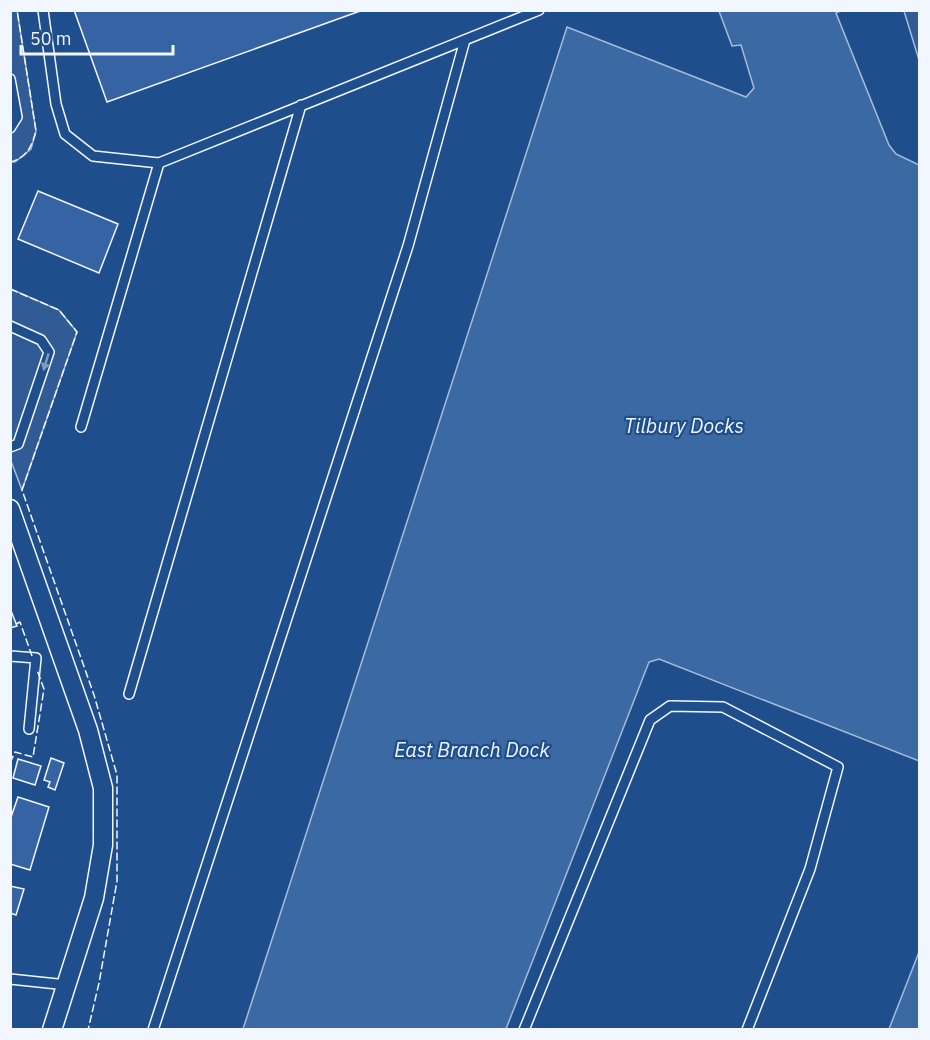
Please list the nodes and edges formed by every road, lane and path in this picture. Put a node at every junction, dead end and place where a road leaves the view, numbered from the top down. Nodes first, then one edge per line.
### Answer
1 (43, 10) edge
2 (539, 10) edge
3 (465, 40) junction
4 (10, 79) edge
5 (302, 105) junction
6 (10, 128) edge
7 (159, 162) junction
8 (10, 326) edge
9 (81, 428) dead end
10 (10, 447) edge
11 (10, 509) edge
12 (10, 656) edge
13 (129, 694) dead end
14 (29, 729) dead end
15 (10, 979) edge
16 (67, 984) junction
17 (52, 1029) edge
18 (153, 1029) edge
19 (524, 1029) edge
20 (747, 1029) edge

1 - 7 lane
2 - 3 lane
3 - 5 lane
3 - 18 lane
4 - 6 lane
5 - 7 lane
5 - 13 lane
7 - 9 lane
8 -> 10 lane
11 - 16 street
12 - 14 lane
15 - 16 lane
16 - 17 street
19 - 20 lane

